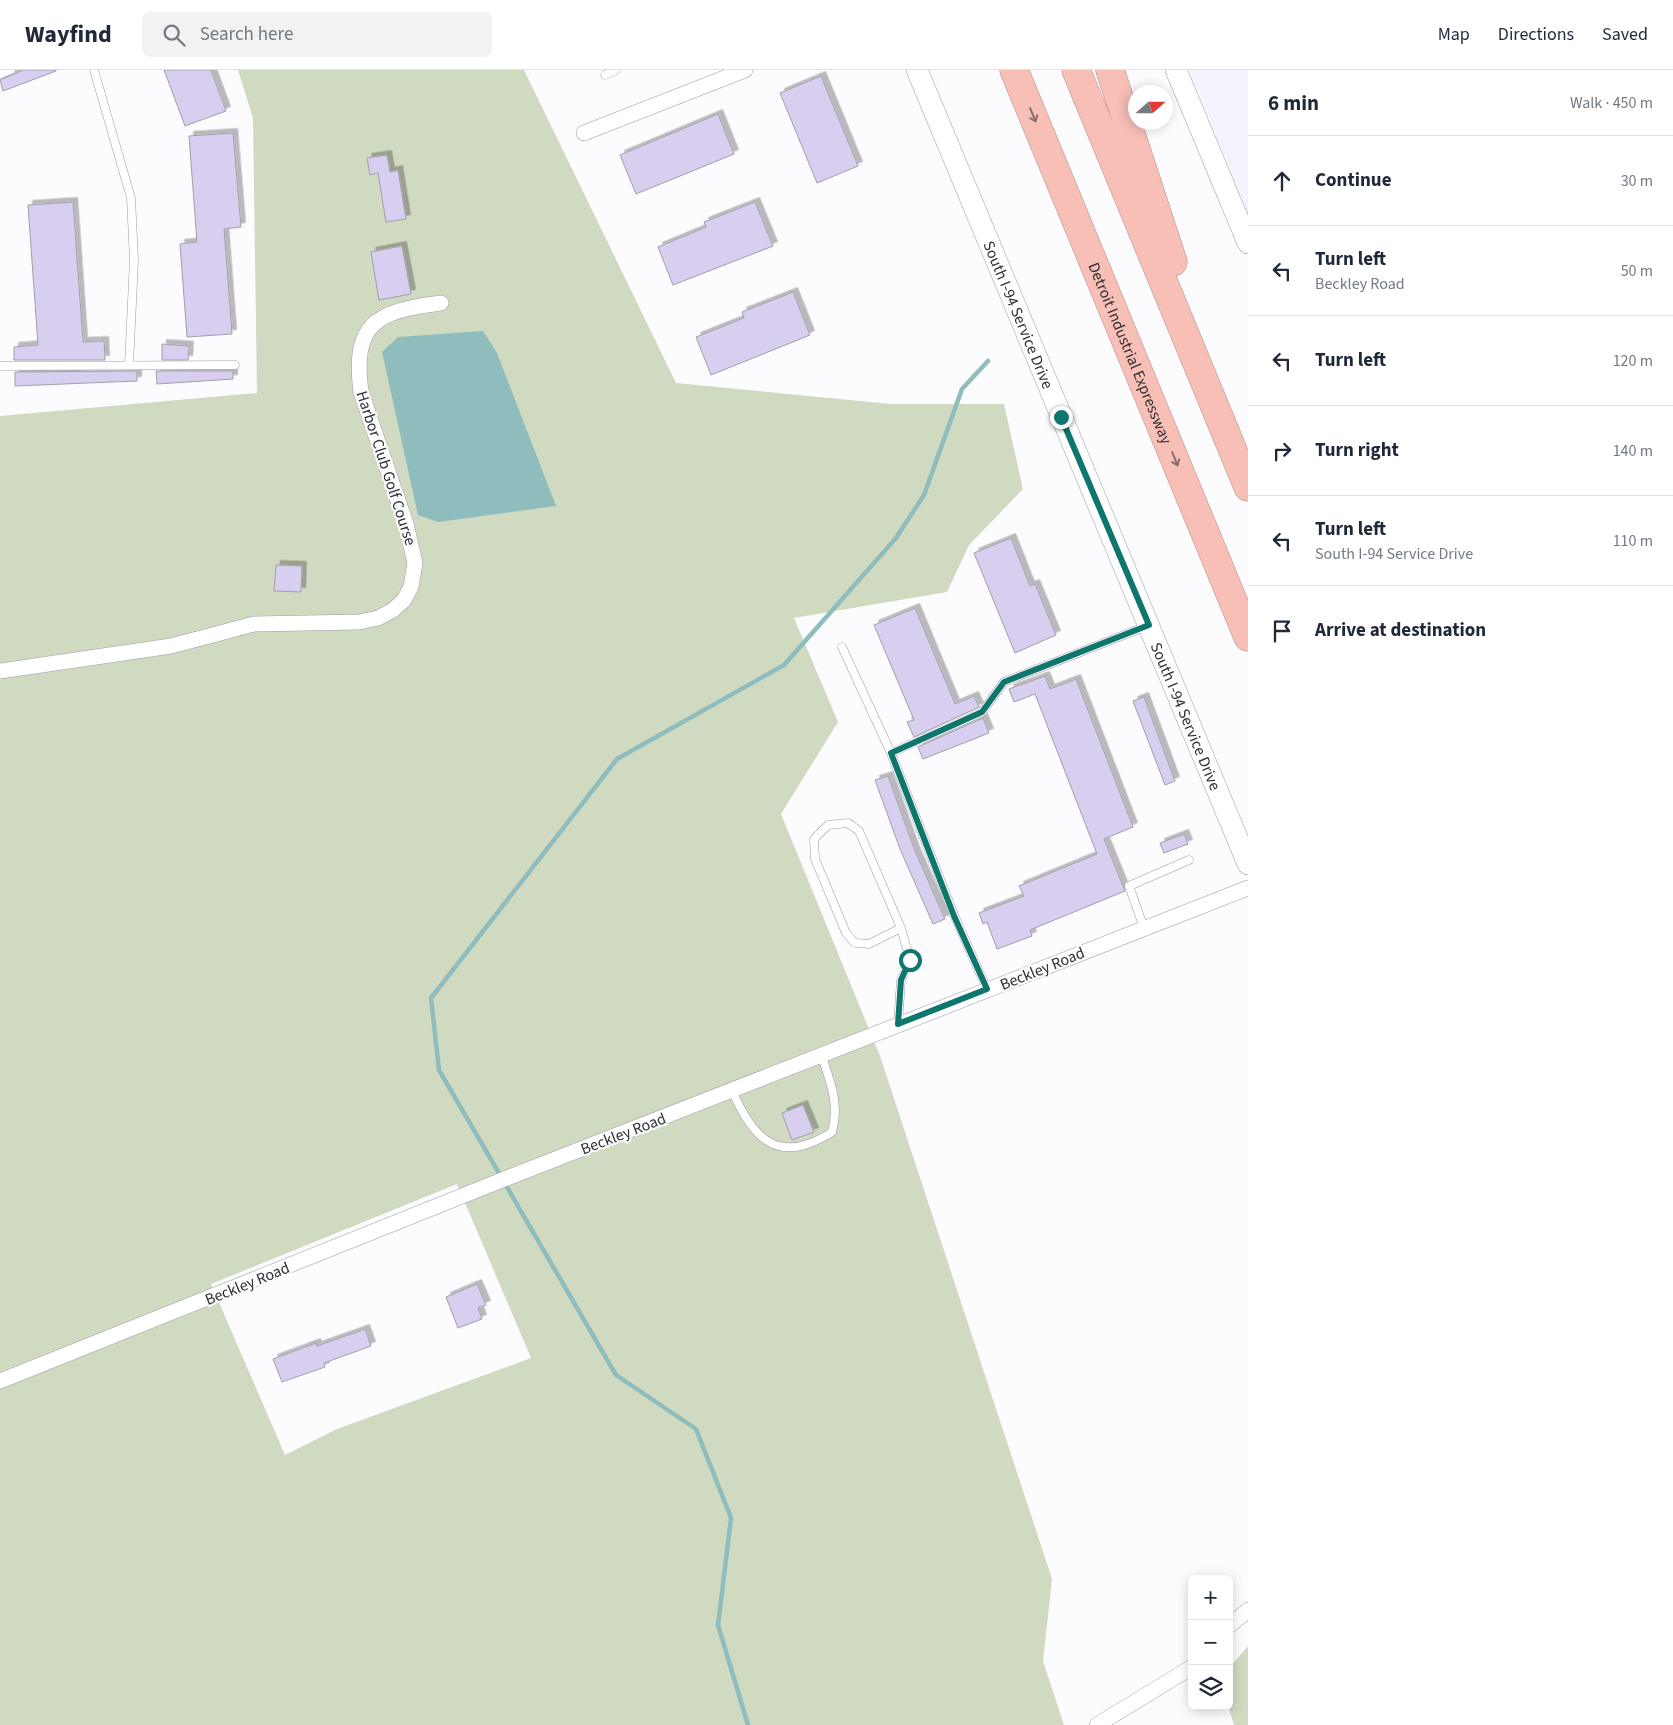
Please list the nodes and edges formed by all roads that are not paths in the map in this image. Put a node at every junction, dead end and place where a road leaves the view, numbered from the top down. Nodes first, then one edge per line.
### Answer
1 (11, 70) edge
2 (94, 70) edge
3 (616, 70) edge
4 (746, 70) edge
5 (917, 70) edge
6 (1014, 70) edge
7 (1076, 70) edge
8 (1094, 70) edge
9 (1110, 70) edge
10 (1176, 70) edge
11 (0, 74) edge
12 (605, 74) dead end
13 (584, 133) dead end
14 (1248, 243) edge
15 (1173, 262) junction
16 (441, 303) dead end
17 (235, 364) dead end
18 (129, 365) junction
19 (0, 366) edge
20 (1248, 445) edge
21 (1248, 487) edge
22 (1149, 625) junction
23 (1248, 637) edge
24 (842, 647) dead end
25 (0, 671) edge
26 (891, 753) junction
27 (1189, 860) dead end
28 (1248, 864) edge
29 (1248, 888) edge
30 (901, 928) junction
31 (1144, 928) junction
32 (987, 989) junction
33 (898, 1024) junction
34 (822, 1054) junction
35 (732, 1090) junction
36 (0, 1381) edge
37 (1248, 1610) edge
38 (1233, 1623) edge
39 (1188, 1669) edge
40 (1096, 1725) edge

1 - 11 lane
2 - 18 lane
3 - 12 lane
4 - 13 street
5 - 22 street, South I-94 Service Drive
6 -> 23 highway, Detroit Industrial Expressway
7 - 21 highway
8 - 15 highway
9 - 15 highway
10 - 14 street
15 - 20 highway
16 - 25 street, Harbor Club Golf Course
17 - 18 lane
18 - 19 lane
22 - 26 lane
22 - 28 street, South I-94 Service Drive
24 - 26 lane
26 - 32 lane
27 - 31 lane
29 - 31 street, Beckley Road
30 - 30 lane
30 - 33 lane
31 - 32 street, Beckley Road
32 - 33 street, Beckley Road
33 - 34 street, Beckley Road
34 - 35 street, Beckley Road
34 - 35 lane
35 - 36 street, Beckley Road
37 - 38 street
39 - 40 street

